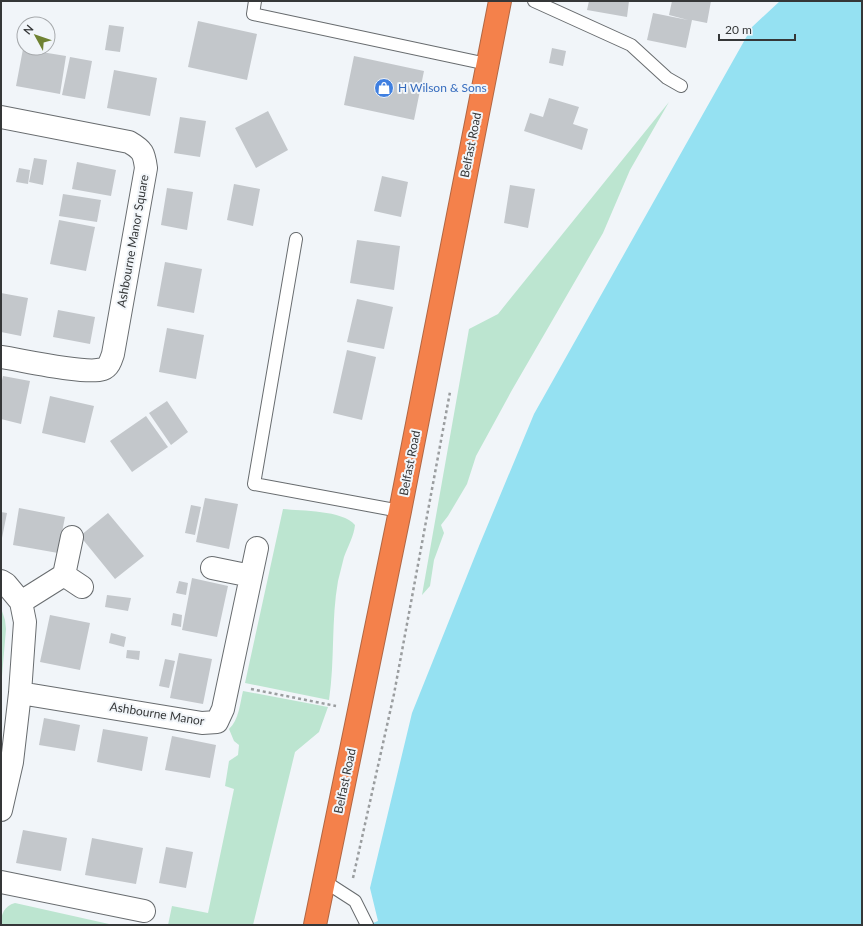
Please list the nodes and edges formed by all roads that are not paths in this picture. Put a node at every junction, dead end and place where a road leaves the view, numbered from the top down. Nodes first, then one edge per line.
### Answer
1 (255, 1) edge
2 (500, 1) edge
3 (534, 1) edge
4 (487, 64) junction
5 (681, 86) dead end
6 (1, 117) edge
7 (296, 239) dead end
8 (1, 357) edge
9 (400, 511) junction
10 (72, 537) dead end
11 (257, 548) dead end
12 (212, 568) dead end
13 (64, 576) junction
14 (251, 576) junction
15 (1, 582) edge
16 (82, 587) dead end
17 (21, 602) junction
18 (20, 693) junction
19 (2, 802) edge
20 (324, 881) junction
21 (1, 882) edge
22 (144, 911) dead end
23 (315, 925) edge
24 (367, 925) edge

1 - 4 lane
2 - 4 highway, Belfast Road
3 - 5 lane
4 - 9 highway, Belfast Road
6 - 8 street, Ashbourne Manor Square
7 - 9 lane
9 - 20 highway, Belfast Road
10 - 13 street
11 - 14 street, Ashbourne Manor
12 - 14 street
13 - 16 street
13 - 17 street
14 - 18 street, Ashbourne Manor
15 - 17 street
17 - 18 street
18 - 19 street
20 - 23 highway, Belfast Road
20 - 24 lane
21 - 22 street

